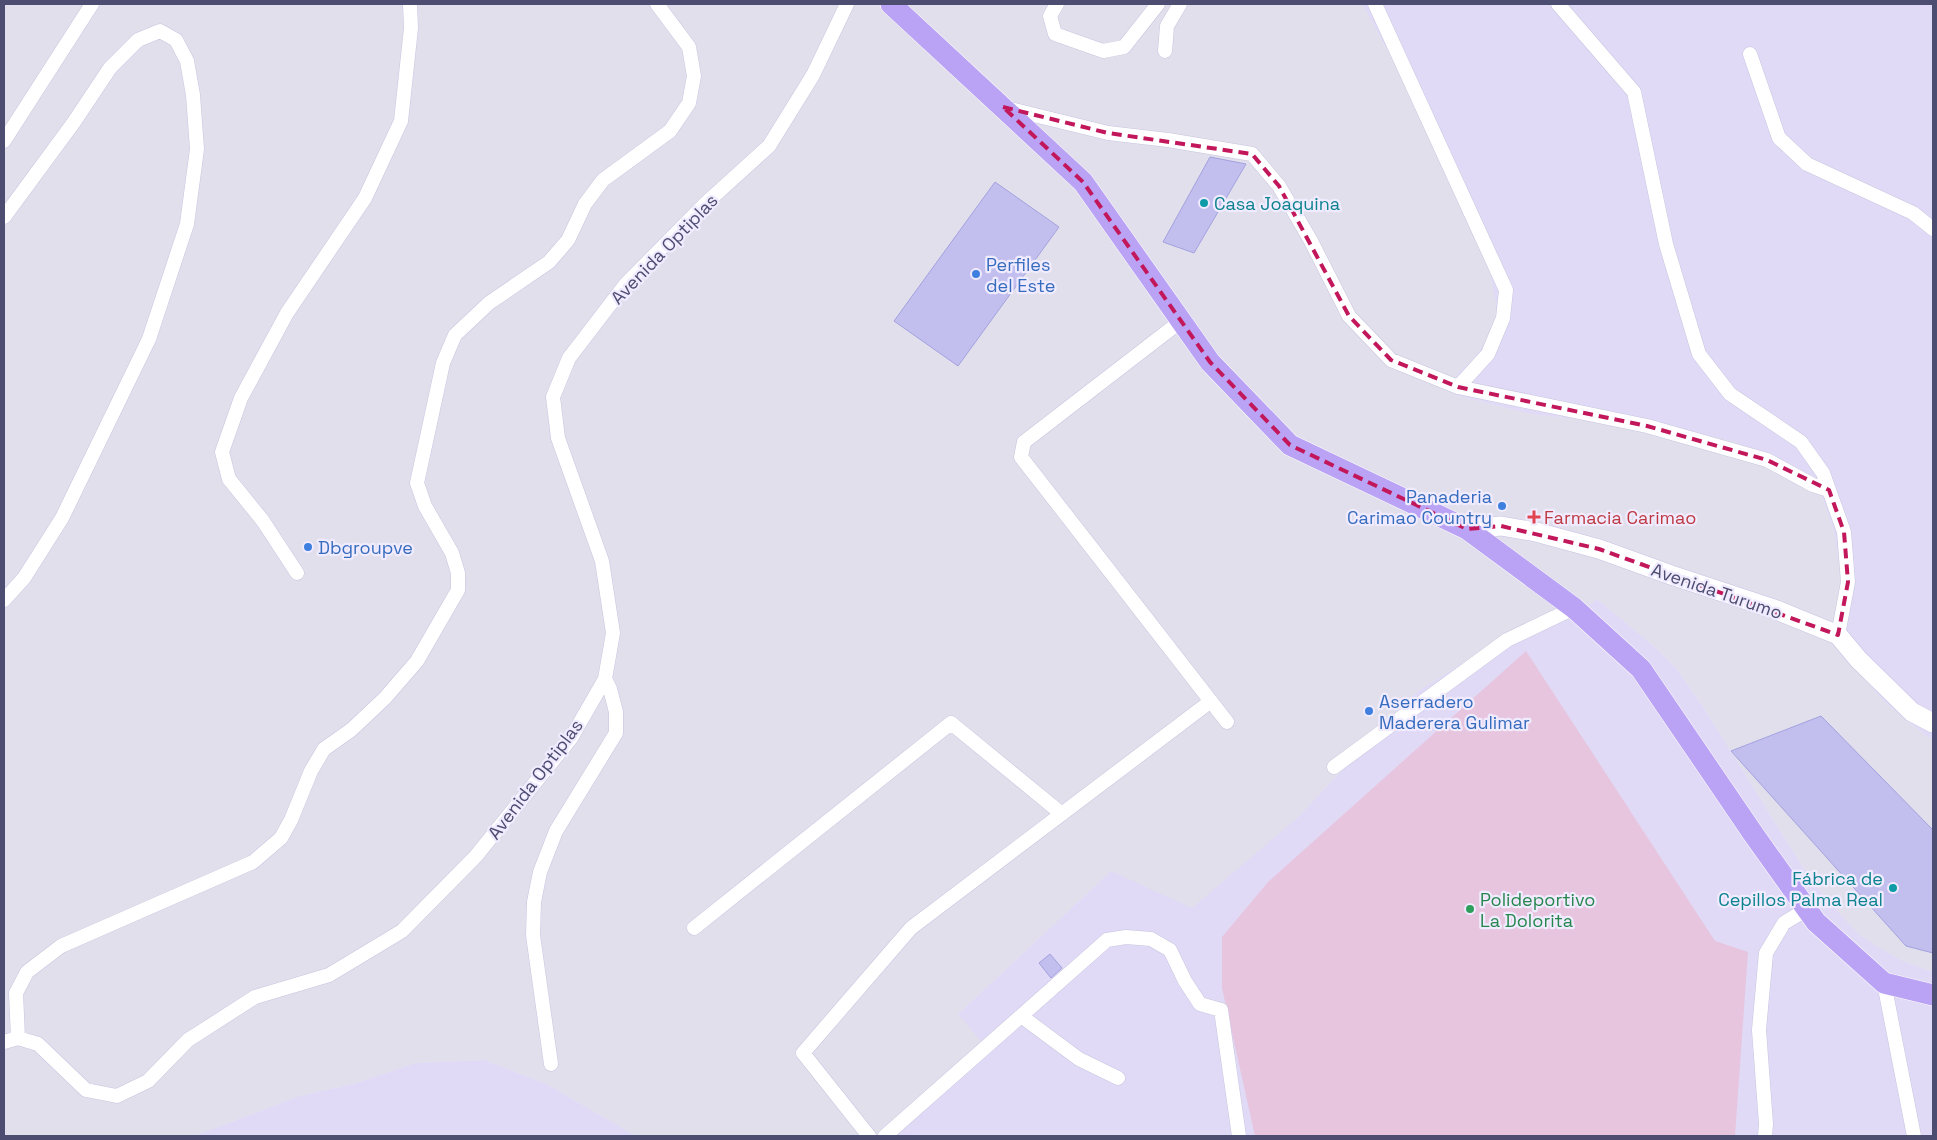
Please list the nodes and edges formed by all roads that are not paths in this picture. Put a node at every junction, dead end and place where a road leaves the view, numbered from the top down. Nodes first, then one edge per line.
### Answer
1 (92, 4) edge
2 (410, 4) edge
3 (657, 4) edge
4 (847, 4) edge
5 (891, 4) edge
6 (1056, 4) edge
7 (1158, 4) edge
8 (1180, 4) edge
9 (1375, 4) edge
10 (1558, 4) edge
11 (1165, 51) dead end
12 (1750, 54) dead end
13 (1003, 107) junction
14 (4, 141) edge
15 (4, 217) edge
16 (1933, 229) edge
17 (1181, 321) junction
18 (1458, 387) junction
19 (1829, 490) junction
20 (1467, 529) junction
21 (297, 573) dead end
22 (4, 600) edge
23 (1574, 608) junction
24 (1838, 635) junction
25 (605, 679) junction
26 (1211, 701) junction
27 (1228, 722) dead end
28 (1933, 723) edge
29 (1334, 767) dead end
30 (1062, 814) junction
31 (1806, 909) junction
32 (694, 928) dead end
33 (1884, 983) junction
34 (1933, 995) edge
35 (1021, 1016) junction
36 (18, 1038) junction
37 (4, 1042) edge
38 (551, 1064) dead end
39 (1118, 1078) dead end
40 (869, 1136) edge
41 (885, 1136) edge
42 (1239, 1136) edge
43 (1766, 1136) edge
44 (1914, 1136) edge

1 - 14 street
2 - 21 street
3 - 36 street
4 - 25 street, Avenida Optiplas
5 - 13 main road
6 - 7 street
8 - 11 street
9 - 18 street
10 - 19 street
12 - 16 street
13 - 17 main road
13 - 18 street
15 - 22 street
17 - 20 main road
17 - 26 street
18 - 19 street
19 - 24 street
20 - 23 main road
20 - 24 street, Avenida Turumo
23 - 29 street
23 - 31 main road
24 - 28 street, Avenida Turumo
25 - 36 street, Avenida Optiplas
25 - 38 street
26 - 27 street
26 - 30 street
30 - 32 street
30 - 40 street
31 - 33 main road
31 - 43 street
33 - 34 main road
33 - 44 street
35 - 39 street
35 - 41 street
35 - 42 street
36 - 37 street

